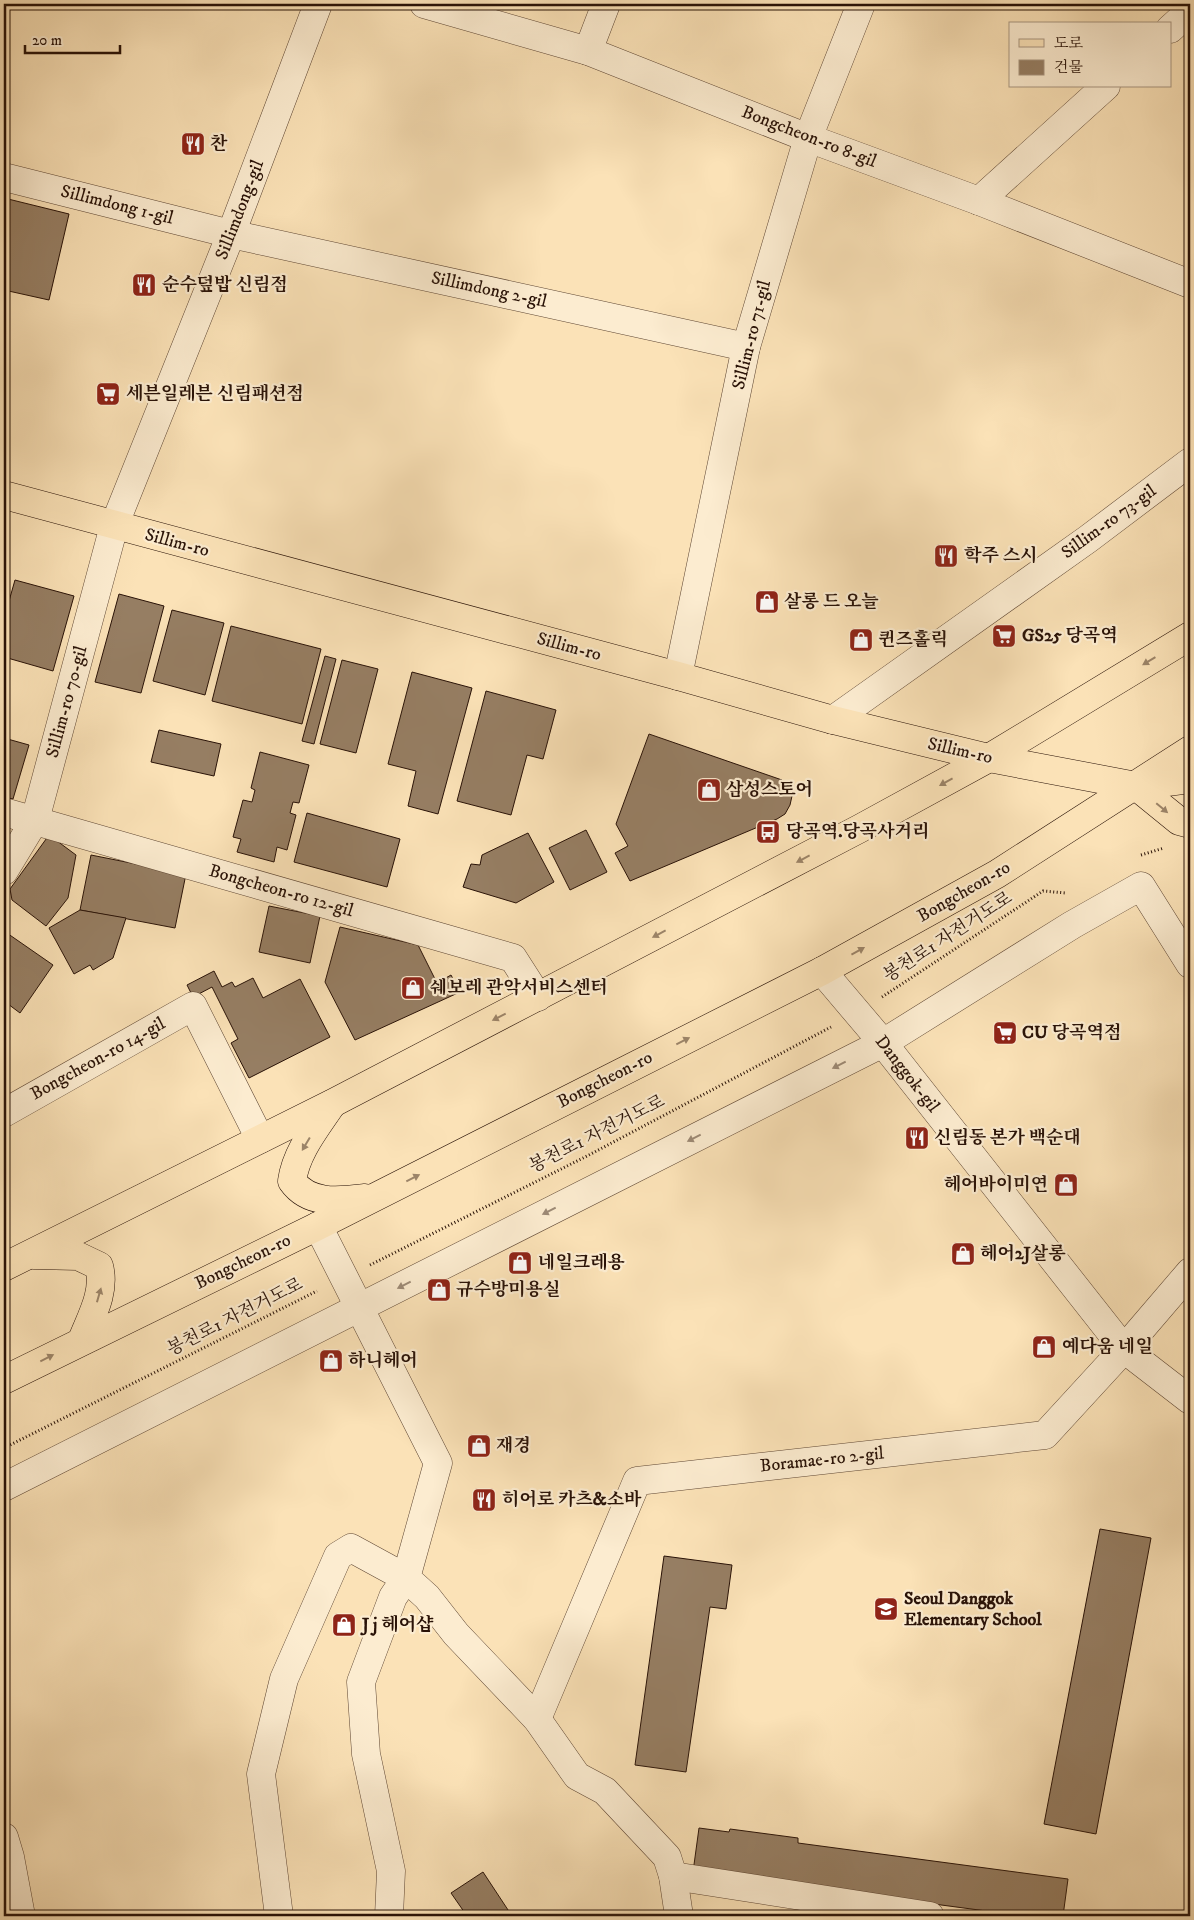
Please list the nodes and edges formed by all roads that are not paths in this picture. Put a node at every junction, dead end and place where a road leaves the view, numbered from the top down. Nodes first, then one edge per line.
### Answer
1 (318, 4) edge
2 (424, 4) edge
3 (606, 4) edge
4 (861, 4) edge
5 (1190, 11) edge
6 (1172, 27) edge
7 (588, 51) junction
8 (1104, 88) edge
9 (808, 138) junction
10 (4, 176) edge
11 (979, 201) junction
12 (231, 234) junction
13 (1190, 284) edge
14 (746, 347) junction
15 (1190, 462) edge
16 (4, 496) edge
17 (114, 526) junction
18 (1190, 636) edge
19 (678, 676) junction
20 (832, 720) junction
21 (1190, 750) edge
22 (989, 758) junction
23 (1190, 779) edge
24 (1136, 786) junction
25 (4, 812) edge
26 (35, 820) junction
27 (1190, 824) edge
28 (4, 871) edge
29 (1190, 964) edge
30 (822, 971) junction
31 (538, 997) junction
32 (883, 1043) junction
33 (333, 1103) junction
34 (4, 1113) edge
35 (260, 1139) junction
36 (374, 1197) junction
37 (318, 1226) junction
38 (15, 1261) edge
39 (1190, 1272) edge
40 (358, 1308) junction
41 (82, 1340) junction
42 (1124, 1348) junction
43 (4, 1380) edge
44 (1190, 1400) edge
45 (4, 1487) edge
46 (406, 1578) junction
47 (538, 1718) junction
48 (4, 1838) edge
49 (673, 1876) junction
50 (21, 1916) edge
51 (279, 1916) edge
52 (389, 1916) edge
53 (679, 1916) edge
54 (930, 1916) edge

1 - 12 street, Sillimdong-gil
2 - 7 street, Bongcheon-ro 8-gil
3 - 7 street
4 - 9 street, Sillim-ro 71-gil
5 - 6 street
7 - 9 street, Bongcheon-ro 8-gil
8 - 11 street
9 - 11 street, Bongcheon-ro 8-gil
9 - 14 street, Sillim-ro 71-gil
10 - 12 street, Sillimdong 1-gil
11 - 13 street, Bongcheon-ro 8-gil
12 - 14 street, Sillimdong 2-gil
12 - 17 street, Sillimdong-gil
14 - 19 street, Sillim-ro 71-gil
15 - 20 street, Sillim-ro 73-gil
16 - 17 main road, Sillim-ro
17 - 19 main road, Sillim-ro
17 - 26 street, Sillim-ro 70-gil
18 -> 22 main road
19 - 20 main road, Sillim-ro
20 - 22 main road, Sillim-ro
21 - 24 main road, Bongcheon-ro
22 - 24 main road, Sillim-ro
22 -> 31 main road
23 - 24 main road
24 -> 27 main road
30 -> 24 main road, Bongcheon-ro
25 - 26 street, Bongcheon-ro 12-gil
26 - 28 street, Sillim-ro 70-gil
26 - 31 street, Bongcheon-ro 12-gil
29 - 32 street
30 - 32 street, Danggok-gil
36 -> 30 main road, Bongcheon-ro
31 -> 33 main road
32 -> 40 street
32 - 42 street, Danggok-gil
33 - 35 main road
33 -> 36 main road
34 - 35 street, Bongcheon-ro 14-gil
35 - 38 main road
36 - 37 main road, Bongcheon-ro
37 - 40 street
37 - 41 main road, Bongcheon-ro
41 -> 38 main road
39 - 42 street, Boramae-ro 2-gil
40 - 45 street
40 - 46 street
43 -> 41 main road, Bongcheon-ro
42 - 44 street, Danggok-gil
42 - 47 street, Boramae-ro 2-gil
46 - 47 street
46 - 51 street
46 - 52 street
47 - 49 street
48 - 50 street
49 - 53 street
49 - 54 street

